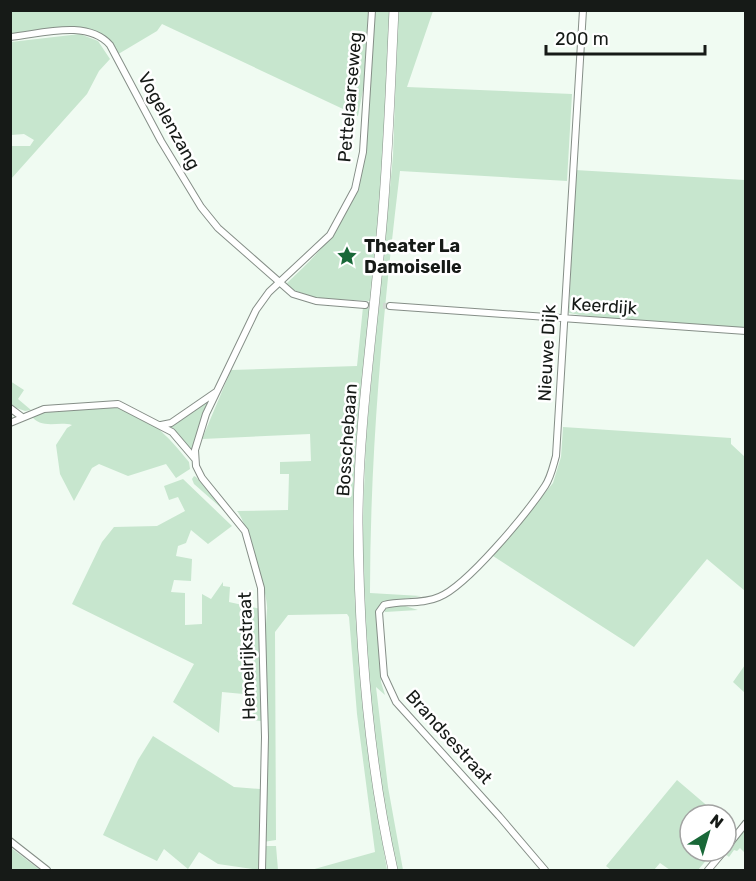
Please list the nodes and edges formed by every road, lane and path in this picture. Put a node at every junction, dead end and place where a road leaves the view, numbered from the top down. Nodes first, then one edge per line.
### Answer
1 (372, 10) edge
2 (394, 10) edge
3 (583, 10) edge
4 (10, 37) edge
5 (279, 283) junction
6 (365, 304) tunnel mouth
7 (390, 306) tunnel mouth
8 (564, 318) junction
9 (746, 331) edge
10 (216, 392) junction
11 (10, 408) edge
12 (22, 417) junction
13 (10, 423) edge
14 (161, 425) junction
15 (195, 460) junction
16 (384, 605) joint
17 (10, 841) edge
18 (47, 870) edge
19 (262, 870) edge
20 (393, 870) edge
21 (545, 870) edge

1 - 5 street, Pettelaarseweg
2 - 20 main road, Bosschebaan
3 - 8 street, Nieuwe Dijk
4 - 5 street, Vogelenzang
5 - 6 street
5 - 10 street, Pettelaarseweg
7 - 8 street, Keerdijk
8 - 9 street, Keerdijk
8 - 16 street, Nieuwe Dijk
10 - 14 street, Pettelaarseweg
10 - 15 street, Pettelaarseweg
11 - 12 street
12 - 13 street, Hemelrijkstraat
12 - 14 street, Hemelrijkstraat
14 - 15 street, Hemelrijkstraat
15 - 19 street, Hemelrijkstraat
16 - 21 street, Brandsestraat
17 - 18 street

